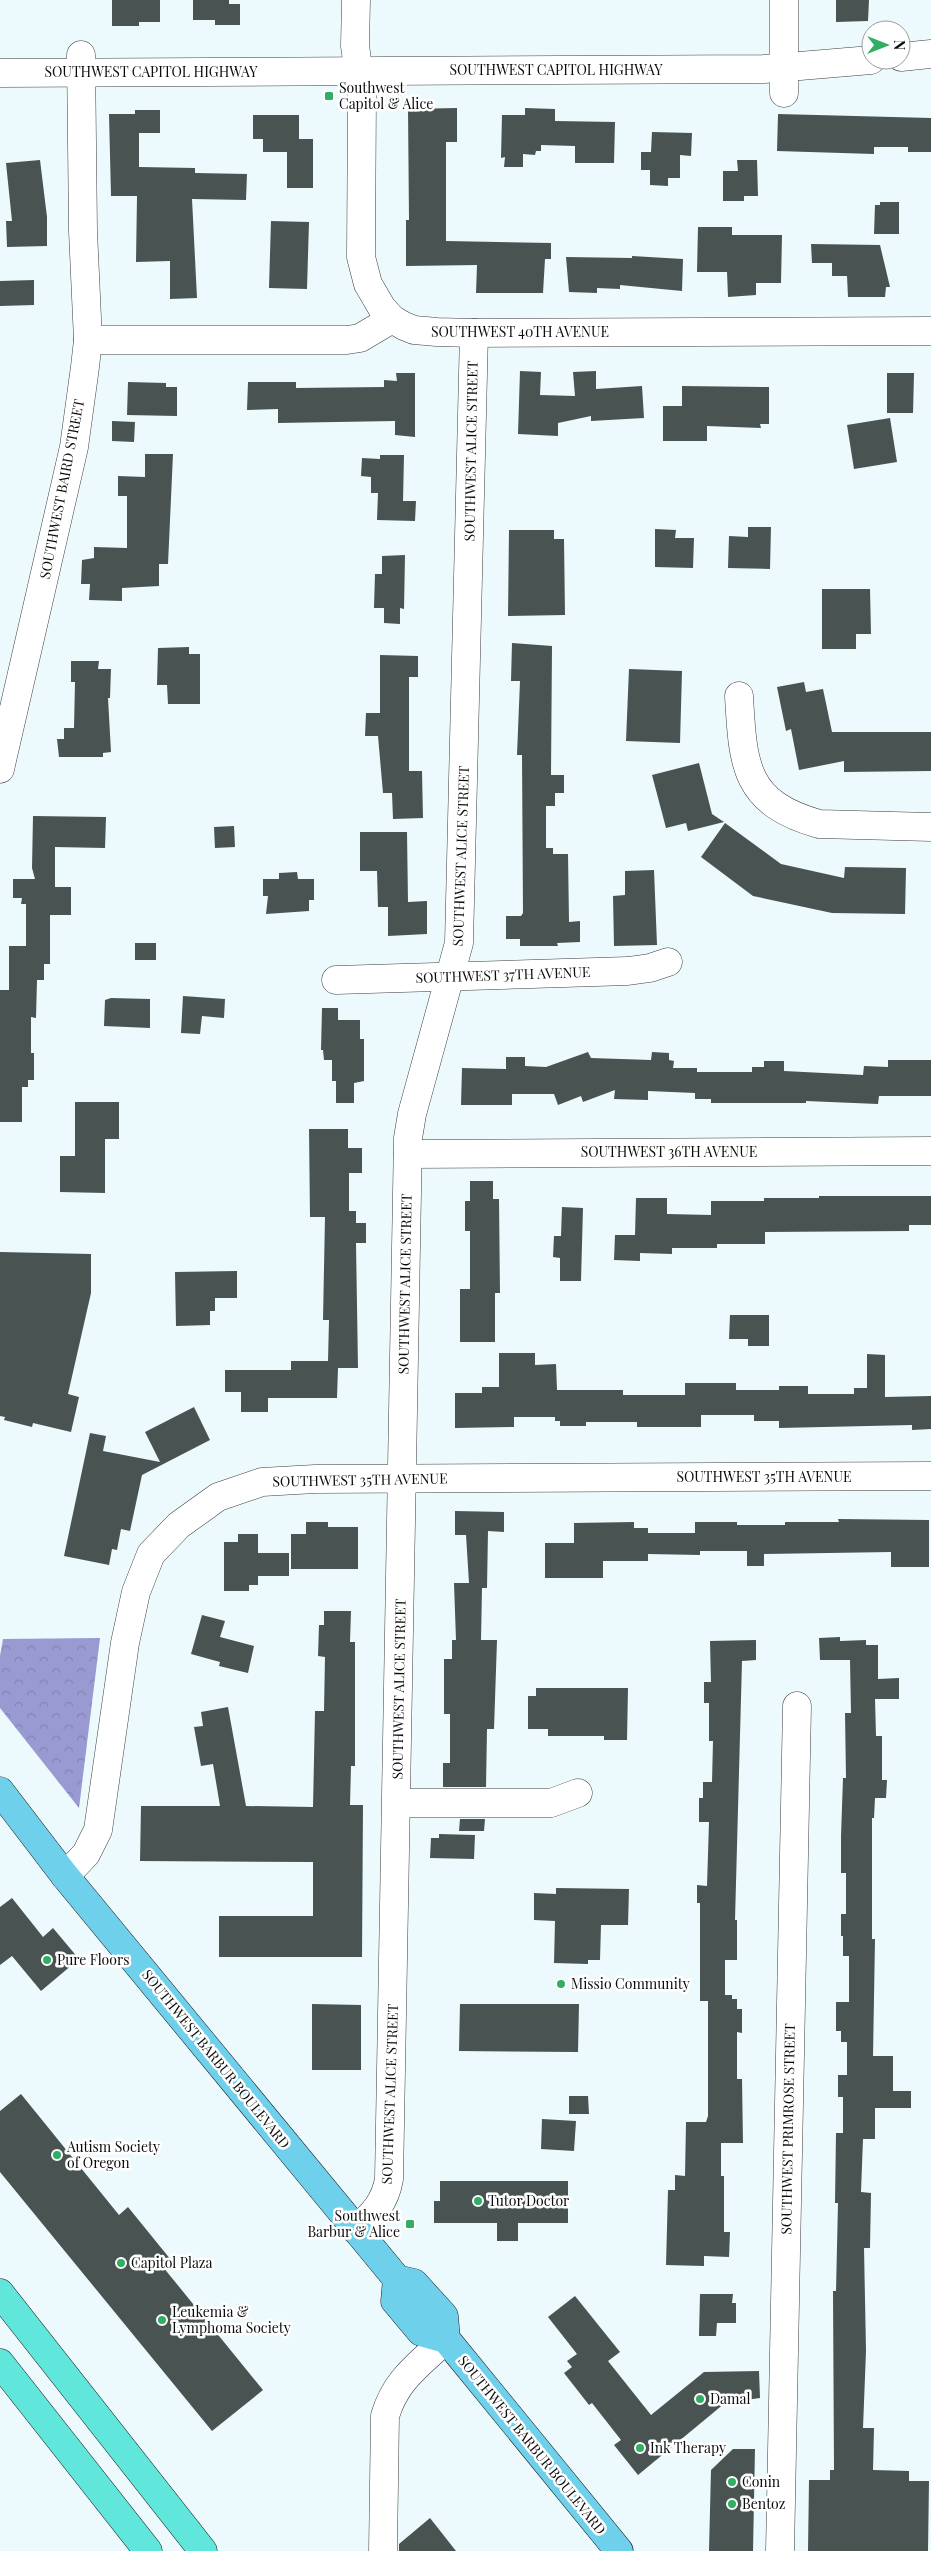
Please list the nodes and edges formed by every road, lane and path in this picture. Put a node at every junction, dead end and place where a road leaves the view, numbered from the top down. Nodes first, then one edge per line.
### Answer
1 (356, 0) edge
2 (784, 0) edge
3 (931, 54) edge
4 (911, 56) edge
5 (861, 62) edge
6 (81, 63) junction
7 (359, 71) junction
8 (0, 73) edge
9 (783, 80) junction
10 (392, 319) junction
11 (931, 331) edge
12 (474, 333) junction
13 (88, 340) junction
14 (739, 696) dead end
15 (0, 769) edge
16 (931, 827) edge
17 (668, 962) dead end
18 (452, 976) junction
19 (336, 980) dead end
20 (931, 1151) edge
21 (408, 1154) junction
22 (931, 1476) edge
23 (402, 1478) junction
24 (797, 1706) dead end
25 (0, 1790) edge
26 (578, 1793) dead end
27 (398, 1803) junction
28 (65, 1876) junction
29 (356, 2230) junction
30 (0, 2293) edge
31 (446, 2338) junction
32 (0, 2363) edge
33 (148, 2551) edge
34 (204, 2551) edge
35 (382, 2551) edge
36 (619, 2551) edge
37 (780, 2551) edge

1 - 7 street
2 - 9 street
3 - 4 street
5 - 9 street, SOUTHWEST CAPITOL HIGHWAY
6 - 7 street, SOUTHWEST CAPITOL HIGHWAY
6 - 8 street, SOUTHWEST CAPITOL HIGHWAY
6 - 13 street, SOUTHWEST BAIRD STREET
7 - 9 street, SOUTHWEST CAPITOL HIGHWAY
7 - 10 street
10 - 12 street, SOUTHWEST 40TH AVENUE
10 - 13 street
11 - 12 street, SOUTHWEST 40TH AVENUE
12 - 18 street, SOUTHWEST ALICE STREET
13 - 15 street, SOUTHWEST BAIRD STREET
14 - 16 street
17 - 18 street, SOUTHWEST 37TH AVENUE
18 - 19 street, SOUTHWEST 37TH AVENUE
18 - 21 street, SOUTHWEST ALICE STREET
20 - 21 street, SOUTHWEST 36TH AVENUE
21 - 23 street, SOUTHWEST ALICE STREET
22 - 23 street, SOUTHWEST 35TH AVENUE
23 - 27 street, SOUTHWEST ALICE STREET
23 - 28 street, SOUTHWEST 35TH AVENUE
24 - 37 street, SOUTHWEST PRIMROSE STREET
25 - 28 main road, SOUTHWEST BARBUR BOULEVARD
26 - 27 street
27 - 29 street, SOUTHWEST ALICE STREET
28 - 29 main road, SOUTHWEST BARBUR BOULEVARD
29 - 31 main road, SOUTHWEST BARBUR BOULEVARD
30 - 34 highway
31 - 35 street
31 - 36 main road, SOUTHWEST BARBUR BOULEVARD
32 - 33 highway

